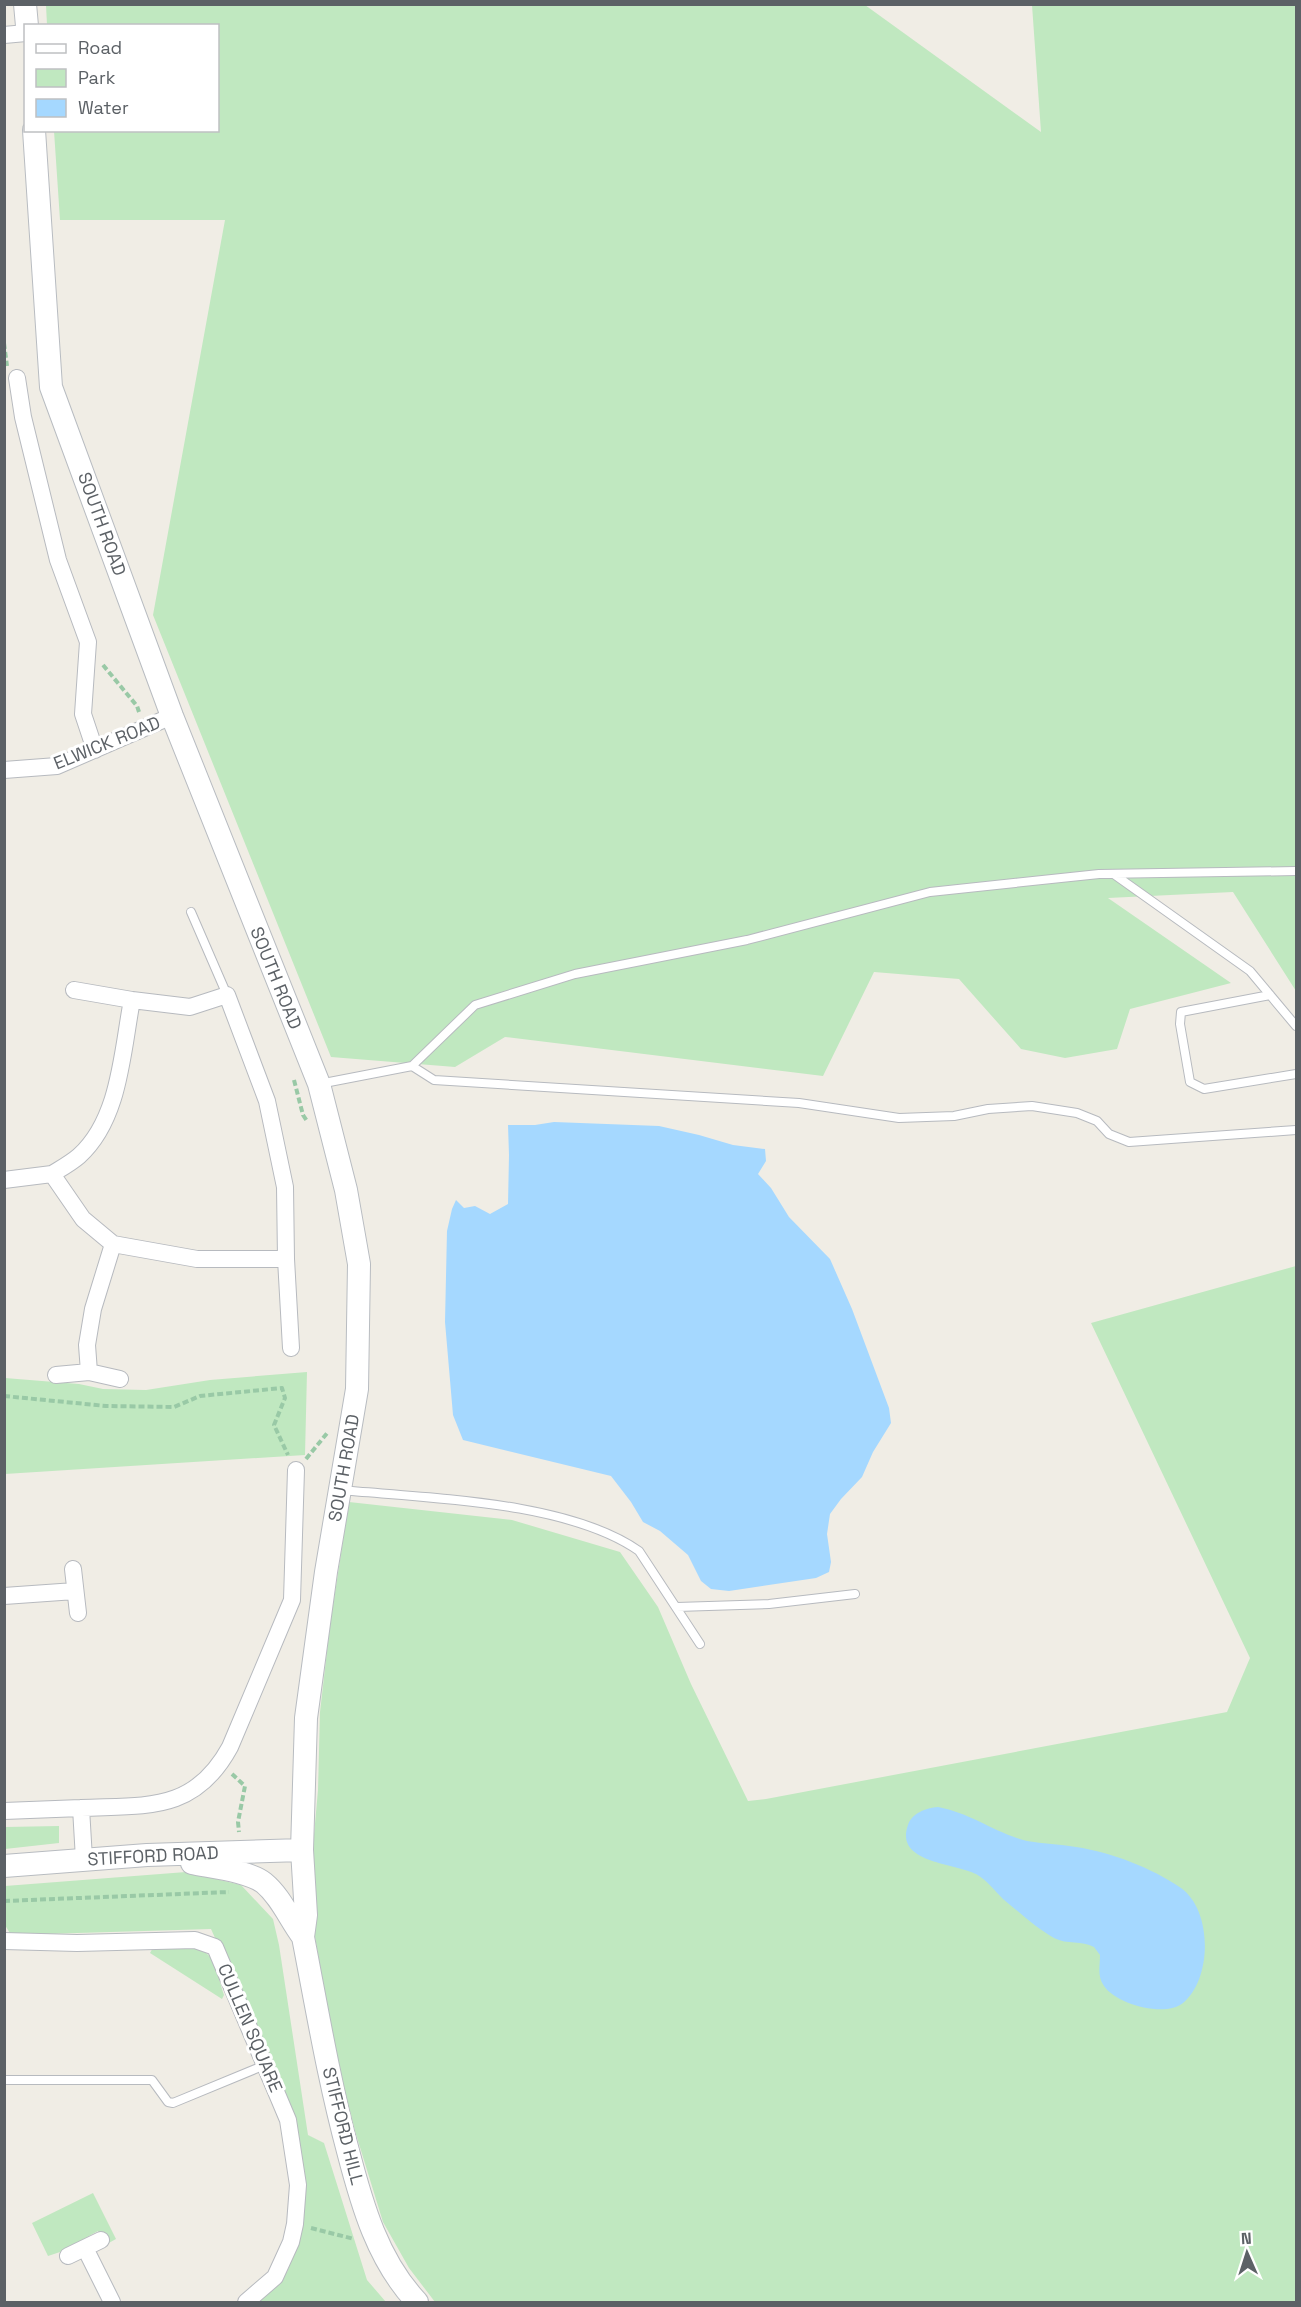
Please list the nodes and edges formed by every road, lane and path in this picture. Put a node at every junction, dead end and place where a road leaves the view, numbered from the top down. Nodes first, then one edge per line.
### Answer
1 (25, 4) edge
2 (27, 24) edge
3 (24, 33) edge
4 (4, 35) edge
5 (34, 132) edge
6 (17, 378) dead end
7 (172, 716) junction
8 (95, 750) junction
9 (4, 770) edge
10 (1296, 871) edge
11 (1114, 874) junction
12 (191, 912) dead end
13 (74, 990) dead end
14 (227, 995) junction
15 (1270, 995) junction
16 (132, 1000) junction
17 (1296, 1026) edge
18 (412, 1066) junction
19 (1296, 1074) edge
20 (319, 1084) junction
21 (1296, 1130) edge
22 (52, 1174) junction
23 (4, 1180) edge
24 (113, 1244) junction
25 (286, 1259) junction
26 (291, 1348) dead end
27 (89, 1372) junction
28 (56, 1375) dead end
29 (120, 1379) dead end
30 (4, 1396) edge
31 (296, 1470) joint
32 (340, 1490) junction
33 (73, 1569) dead end
34 (75, 1591) junction
35 (855, 1594) dead end
36 (4, 1596) edge
37 (677, 1607) junction
38 (78, 1613) dead end
39 (700, 1644) dead end
40 (221, 1764) junction
41 (81, 1808) junction
42 (4, 1811) edge
43 (302, 1850) junction
44 (240, 1852) junction
45 (147, 1856) junction
46 (84, 1859) junction
47 (4, 1866) edge
48 (230, 1892) dead end
49 (4, 1901) edge
50 (303, 1937) junction
51 (4, 1941) edge
52 (265, 2065) junction
53 (4, 2080) edge
54 (324, 2231) dead end
55 (356, 2239) dead end
56 (100, 2241) dead end
57 (85, 2248) junction
58 (68, 2256) dead end
59 (112, 2302) edge
60 (246, 2302) edge
61 (417, 2302) edge

1 - 2 main road
3 - 4 street
5 - 7 main road, SOUTH ROAD
6 - 8 street
7 - 8 street, ELWICK ROAD
7 - 20 main road, SOUTH ROAD
8 - 9 street, ELWICK ROAD
10 - 11 lane
11 - 15 lane
11 - 18 lane
12 - 14 lane
13 - 16 street
14 - 16 street
14 - 25 street
15 - 17 lane
15 - 19 lane
16 - 22 street
18 - 20 lane
18 - 21 lane
20 - 32 main road, SOUTH ROAD
22 - 23 street
22 - 24 street
24 - 25 street
24 - 27 street
25 - 26 street
27 - 28 street
27 - 29 street
30 - 31 path
31 - 40 street
32 - 37 lane
32 - 43 main road, SOUTH ROAD
33 - 34 street
34 - 36 street
34 - 38 street
35 - 37 lane
37 - 39 lane
40 - 41 street
40 - 44 path
41 - 42 street
41 - 46 street
43 - 44 main road, STIFFORD ROAD
43 - 50 main road, STIFFORD HILL
44 - 45 main road, STIFFORD ROAD
45 - 46 main road, STIFFORD ROAD
45 - 50 main road, STIFFORD HILL
46 - 47 main road, STIFFORD ROAD
48 - 49 path
50 - 61 main road, STIFFORD HILL
51 - 52 street, CULLEN SQUARE
52 - 53 lane
52 - 60 street, CULLEN SQUARE
54 - 55 path
56 - 57 street
57 - 58 street
57 - 59 street

